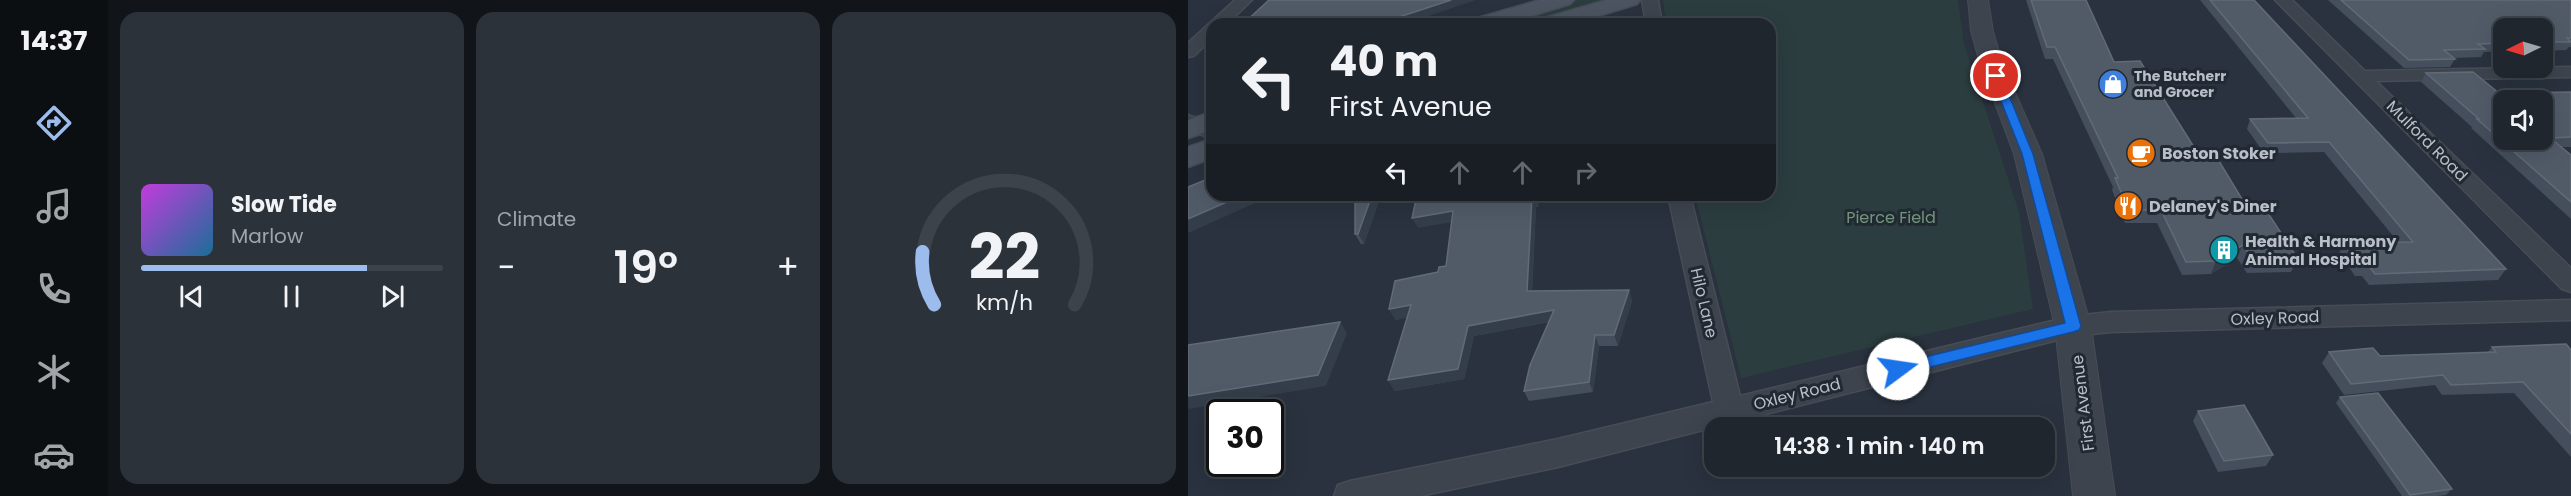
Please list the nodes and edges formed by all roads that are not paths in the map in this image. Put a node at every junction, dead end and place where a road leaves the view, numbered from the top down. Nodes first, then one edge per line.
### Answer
1 (1244, 0) edge
2 (1563, 0) edge
3 (1630, 0) edge
4 (1650, 0) edge
5 (1978, 0) edge
6 (2283, 0) edge
7 (1224, 18) edge
8 (1502, 18) edge
9 (1569, 18) edge
10 (1653, 18) edge
11 (1206, 35) edge
12 (1188, 52) edge
13 (2571, 72) edge
14 (2361, 75) junction
15 (1202, 129) edge
16 (1188, 158) edge
17 (1680, 201) edge
18 (2571, 283) edge
19 (2571, 310) edge
20 (2073, 326) junction
21 (1729, 410) junction
22 (1350, 496) edge
23 (2094, 496) edge

1 - 7 street
2 - 8 main road
3 - 9 main road
4 - 10 street
5 - 20 street, First Avenue
6 - 14 street, Mulford Road
11 - 12 street
13 - 14 street
14 - 18 street, Mulford Road
15 - 16 main road
17 - 21 street, Hilo Lane
19 - 20 street, Oxley Road
20 - 21 street, Oxley Road
20 - 23 street, First Avenue
21 - 22 street, Oxley Road

